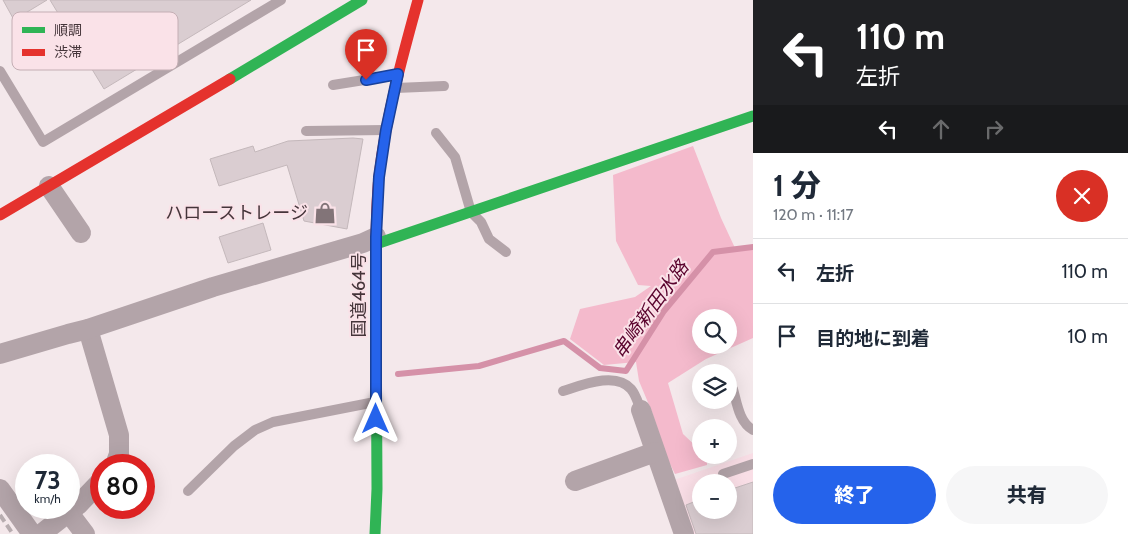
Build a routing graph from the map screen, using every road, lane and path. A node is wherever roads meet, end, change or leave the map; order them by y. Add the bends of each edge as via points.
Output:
1 (281, 0) edge
2 (362, 0) edge
3 (418, 0) edge
4 (178, 61) edge
5 (164, 70) edge
6 (0, 71) edge
7 (398, 74) junction
8 (333, 85) dead end
9 (444, 86) dead end
10 (396, 88) junction
11 (753, 116) edge
12 (386, 130) junction
13 (306, 132) dead end
14 (436, 133) dead end
15 (50, 186) junction
16 (471, 212) junction
17 (0, 215) edge
18 (81, 233) dead end
19 (376, 240) junction
20 (506, 252) dead end
21 (88, 329) junction
22 (0, 354) edge
23 (563, 391) dead end
24 (376, 402) junction
25 (737, 402) edge
26 (641, 410) joint
27 (753, 430) edge
28 (655, 452) junction
29 (119, 454) edge
30 (753, 464) edge
31 (723, 474) dead end
32 (576, 481) dead end
33 (0, 489) edge
34 (188, 490) dead end
35 (90, 492) edge
36 (80, 503) edge
37 (61, 519) edge
38 (74, 519) edge
39 (32, 534) edge
40 (41, 534) edge
41 (85, 534) edge
42 (375, 534) edge
43 (684, 534) edge

1 - 4 lane
2 - 15 main road
3 - 7 main road, 国道464号
5 - 6 lane via 43,142
7 - 8 lane
7 - 10 main road, 国道464号
9 - 10 lane
10 - 12 main road, 国道464号
11 - 16 main road
12 - 13 lane
12 - 19 main road, 国道464号 via 379,177
14 - 16 lane via 455,157
15 - 17 main road
15 - 18 street
16 - 19 main road
16 - 20 lane via 481,222 489,239
19 - 21 street via 213,287
19 - 24 main road, 国道464号
21 - 22 street
21 - 29 street via 119,435
23 - 26 lane via 594,381 612,380 631,389
24 - 34 lane via 273,422 255,430
24 - 42 main road, 国道464号
25 - 27 lane via 742,419
26 - 28 street
28 - 32 street
28 - 43 street
30 - 31 lane
33 - 39 street
35 - 36 street
37 - 40 street
38 - 41 street

